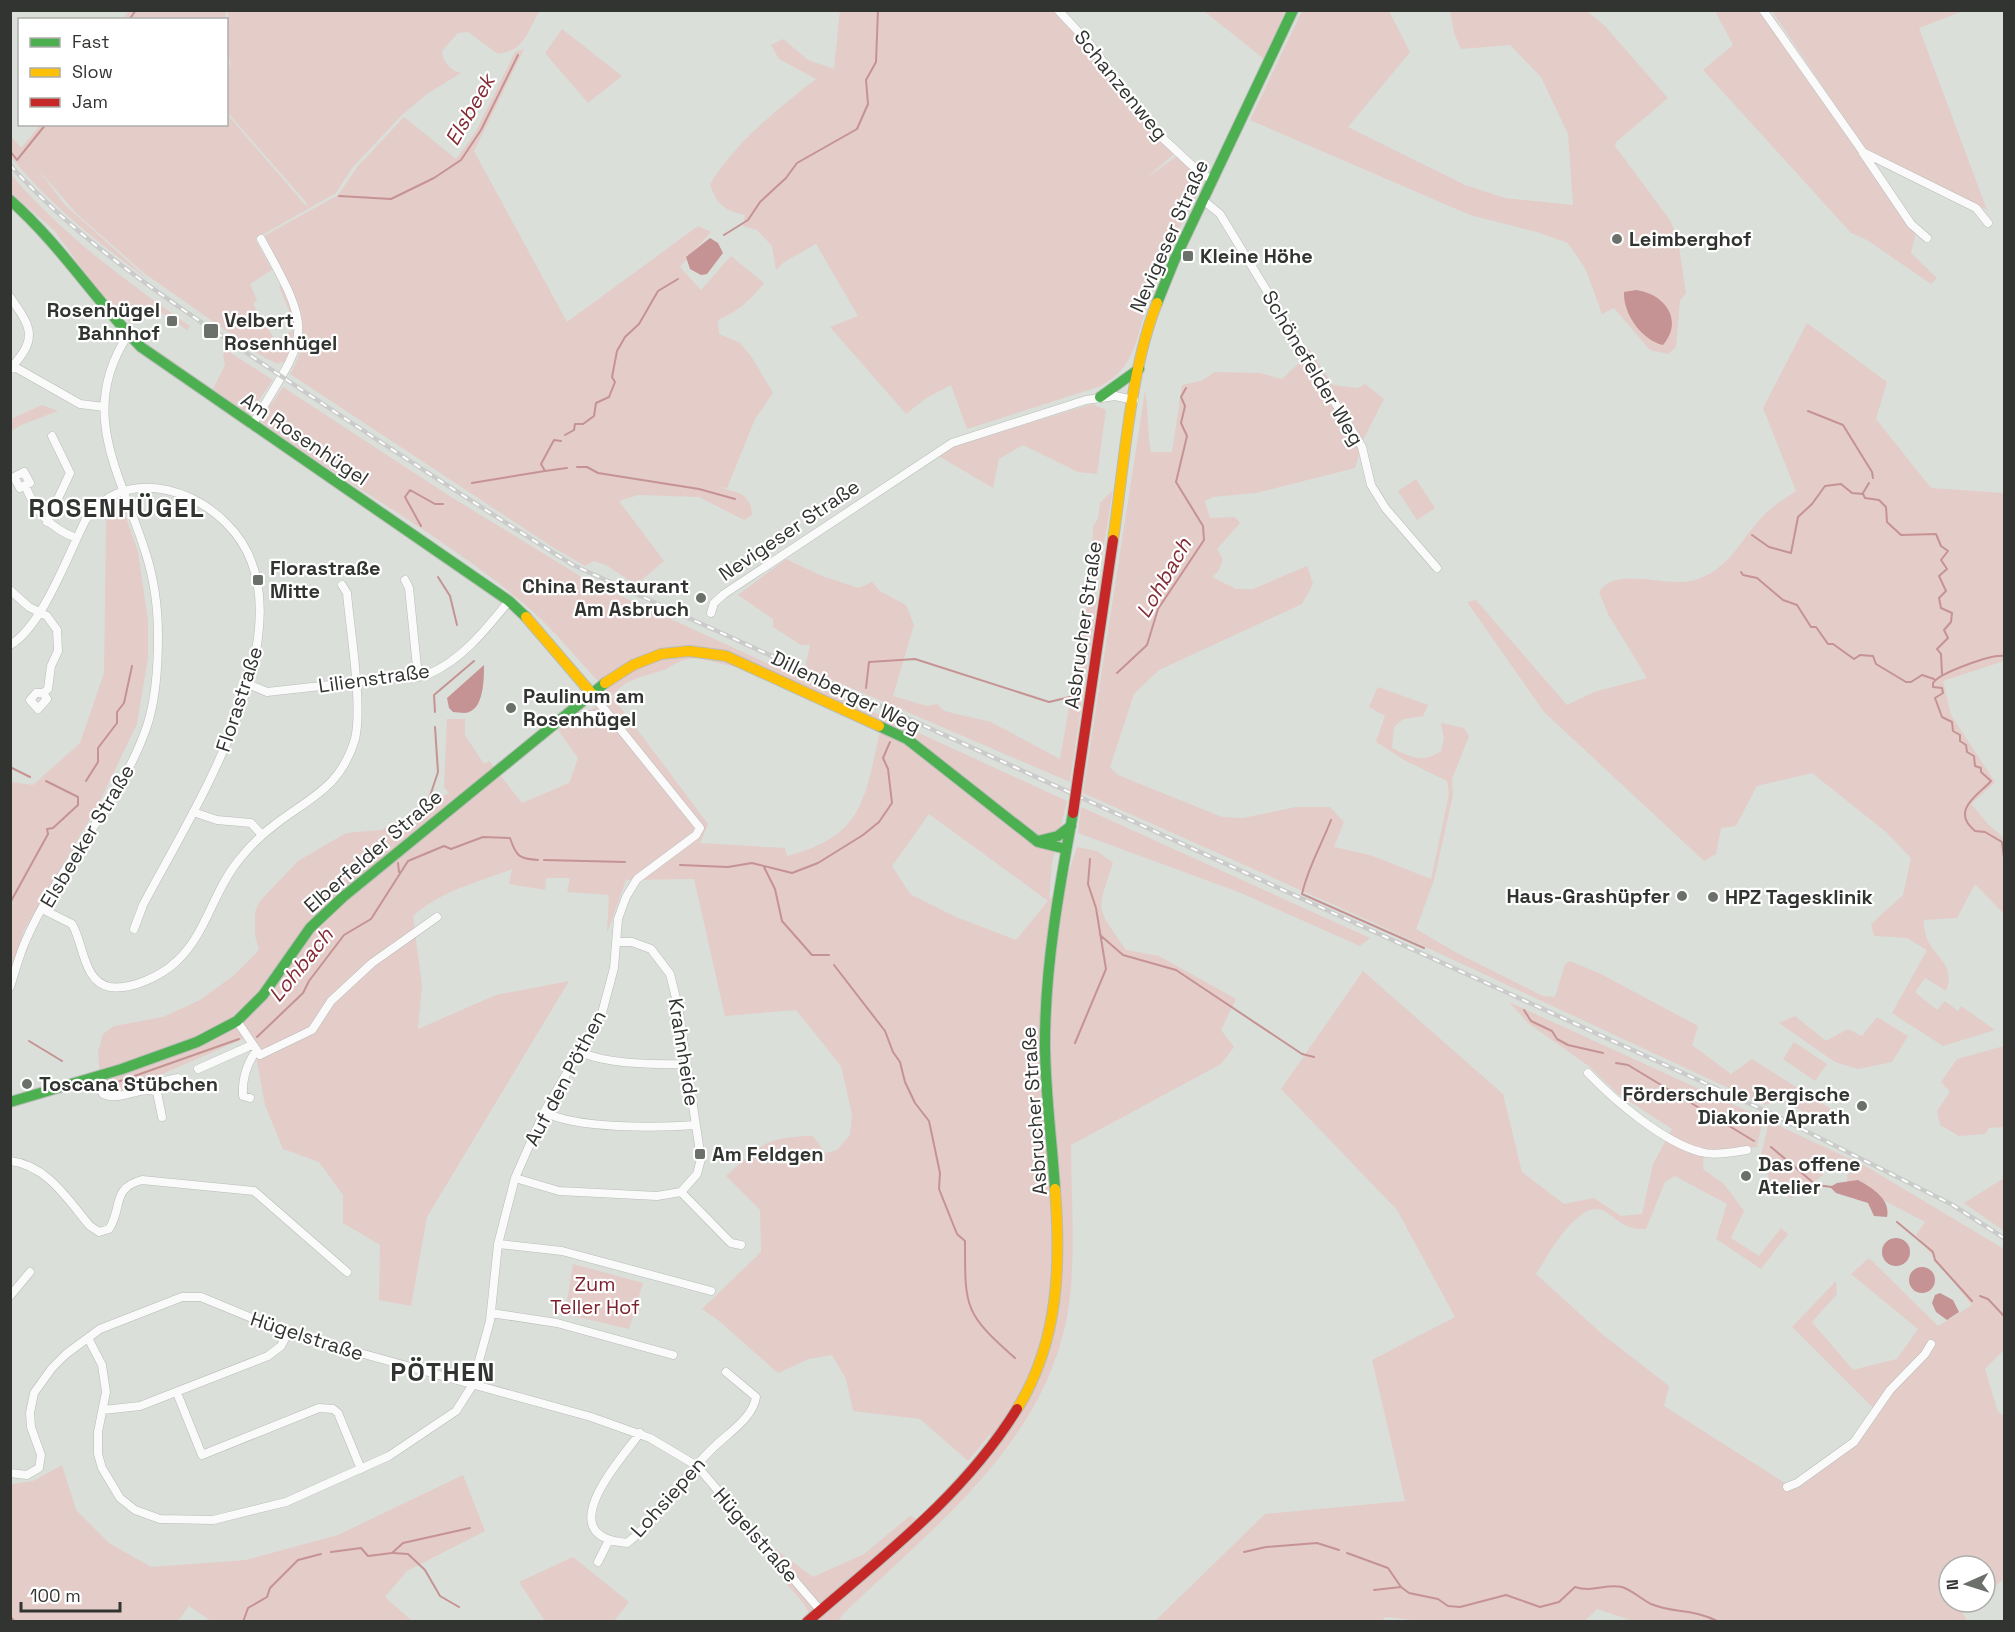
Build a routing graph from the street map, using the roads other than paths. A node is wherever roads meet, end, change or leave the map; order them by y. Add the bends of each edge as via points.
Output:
1 (1058, 10) edge
2 (1293, 10) edge
3 (1763, 10) edge
4 (1863, 152) junction
5 (1212, 180) junction
6 (10, 200) edge
7 (1203, 200) junction
8 (1988, 223) dead end
9 (1927, 238) dead end
10 (261, 239) dead end
11 (10, 297) edge
12 (128, 335) junction
13 (12, 367) edge
14 (1139, 369) junction
15 (1100, 397) junction
16 (1134, 400) junction
17 (104, 407) junction
18 (252, 425) junction
19 (52, 436) dead end
20 (25, 486) dead end
21 (123, 490) junction
22 (47, 522) junction
23 (76, 538) junction
24 (1437, 568) dead end
25 (405, 580) dead end
26 (342, 585) dead end
27 (10, 590) edge
28 (509, 601) junction
29 (41, 611) junction
30 (711, 612) dead end
31 (10, 645) edge
32 (418, 677) junction
33 (355, 683) junction
34 (248, 684) junction
35 (43, 693) dead end
36 (592, 694) junction
37 (613, 720) junction
38 (551, 727) junction
39 (193, 812) junction
40 (1071, 826) junction
41 (262, 835) junction
42 (1038, 842) junction
43 (1066, 849) junction
44 (42, 909) junction
45 (437, 917) dead end
46 (134, 929) dead end
47 (616, 942) junction
48 (10, 987) edge
49 (237, 1021) junction
50 (254, 1048) junction
51 (581, 1052) junction
52 (686, 1064) junction
53 (198, 1069) dead end
54 (1588, 1073) dead end
55 (178, 1077) dead end
56 (96, 1078) junction
57 (157, 1092) junction
58 (250, 1098) dead end
59 (10, 1102) edge
60 (544, 1112) junction
61 (162, 1117) dead end
62 (696, 1125) junction
63 (1747, 1150) dead end
64 (10, 1161) edge
65 (515, 1178) junction
66 (681, 1192) junction
67 (498, 1244) junction
68 (741, 1245) dead end
69 (30, 1272) dead end
70 (347, 1272) dead end
71 (711, 1291) dead end
72 (10, 1296) edge
73 (491, 1313) junction
74 (288, 1333) junction
75 (88, 1338) junction
76 (1931, 1344) dead end
77 (673, 1354) dead end
78 (726, 1372) dead end
79 (472, 1386) junction
80 (177, 1393) junction
81 (103, 1410) junction
82 (640, 1433) junction
83 (697, 1466) junction
84 (361, 1469) junction
85 (10, 1473) edge
86 (1786, 1487) dead end
87 (609, 1542) junction
88 (598, 1562) dead end
89 (820, 1610) junction
90 (807, 1622) edge

1 - 5 street, Schanzenweg via 1089,42 1154,130
2 - 5 main road, Nevigeser Straße
3 - 4 street
4 - 8 street via 1976,208
4 - 9 street via 1911,224
5 - 7 main road, Nevigeser Straße
6 - 12 main road, Am Rosenhügel via 46,232
7 - 14 main road, Nevigeser Straße via 1154,306
7 - 24 street, Schönefelder Weg via 1220,214 1362,447 1371,485 1386,509
10 - 18 street via 291,293 300,322 290,366
11 - 13 street via 30,332 27,348
12 - 17 street, Elsbeeker Straße via 110,365
12 - 18 main road, Am Rosenhügel
13 - 17 street via 80,404
14 - 15 main road
14 - 16 main road, Nevigeser Straße
15 - 16 street, Nevigeser Straße
15 - 30 street, Nevigeser Straße via 940,449 724,594
16 - 40 main road, Asbrucher Straße, bridge
17 - 21 street, Elsbeeker Straße
18 - 28 main road, Am Rosenhügel
19 - 22 street via 70,473
20 - 22 street
21 - 23 street via 93,510
21 - 34 street, Florastraße via 156,488 192,499 221,518 250,553 258,580 260,623
21 - 44 street, Elsbeeker Straße via 148,558 156,604 158,653 149,718 121,784
22 - 23 street via 58,532
23 - 29 street
25 - 32 street via 410,588
26 - 33 street via 347,593
27 - 29 street via 29,607
28 - 32 street, Lilienstraße via 461,655 444,668
28 - 36 main road, Am Rosenhügel via 537,627
29 - 31 street via 31,627
29 - 35 street via 53,623 58,637 57,656 51,666 48,689
32 - 33 street, Lilienstraße
33 - 34 street, Lilienstraße via 267,692
33 - 41 street via 355,737 341,770 317,797
34 - 39 street, Florastraße via 221,756
36 - 37 street, Auf den Pöthen
36 - 38 main road, Elberfelder Straße
36 - 42 main road, Dillenberger Weg via 649,658 677,651 706,652 741,662 908,739
37 - 38 street, Elberfelder Straße via 585,714
37 - 47 street, Auf den Pöthen via 700,828 637,879 618,919
38 - 49 main road, Elberfelder Straße via 343,897 310,928 263,995
39 - 41 street via 217,820 251,823
39 - 46 street, Florastraße
40 - 42 main road via 1058,836
40 - 43 main road, Asbrucher Straße
41 - 44 street via 230,872 184,954 167,969 143,981 119,987 100,984 89,971 72,924
42 - 43 main road, Dillenberger Weg
43 - 89 main road, Asbrucher Straße via 1048,981 1045,1046 1059,1216 1059,1284 1042,1359 1025,1398 977,1465 929,1514
44 - 48 street, Elsbeeker Straße via 25,940
45 - 50 street via 372,963 331,1001 312,1030 260,1056
47 - 51 street, Auf den Pöthen via 608,995
47 - 52 street, Krahnheide via 651,949 665,964 678,1006
49 - 50 street
49 - 56 main road, Elberfelder Straße via 197,1042
50 - 53 street
50 - 58 street via 242,1085 243,1096
51 - 52 street via 599,1059
51 - 60 street, Auf den Pöthen
52 - 62 street, Krahnheide
54 - 63 street via 1615,1100 1689,1148 1713,1154
55 - 57 street via 164,1081
56 - 57 street via 103,1094 112,1098 149,1089
56 - 59 main road, Elberfelder Straße
57 - 61 street
60 - 62 street via 578,1124
60 - 65 street, Auf den Pöthen
62 - 66 street, Krahnheide via 701,1159 697,1174
64 - 70 street via 24,1162 40,1171 99,1232 112,1224 124,1188 142,1180 254,1191
65 - 66 street via 544,1188 575,1192 657,1196
65 - 67 street, Auf den Pöthen
66 - 68 street via 731,1243
67 - 71 street via 562,1251
67 - 73 street, Auf den Pöthen
69 - 72 street
73 - 77 street via 557,1323
73 - 79 street, Auf den Pöthen
74 - 75 street, Hügelstraße via 244,1317 211,1299 192,1296 151,1308
74 - 79 street, Hügelstraße
74 - 80 street via 281,1346 268,1356
75 - 81 street, Auf den Pöthen via 102,1365 106,1392
75 - 85 street, Hügelstraße via 59,1361 34,1393 30,1413 41,1455 39,1468 27,1475
76 - 86 street via 1890,1390 1854,1442
78 - 83 street, Lohsiepen via 756,1397 755,1409
79 - 82 street, Hügelstraße
79 - 84 street, Auf den Pöthen via 456,1411 389,1456
80 - 81 street via 140,1406
80 - 84 street via 202,1455 302,1413 329,1408 338,1413
81 - 84 street, Auf den Pöthen via 98,1454 108,1482 135,1510 160,1520 188,1522 240,1514 286,1502
82 - 83 street, Hügelstraße
82 - 87 street, Lohsiepen via 610,1472 591,1514 598,1536
83 - 87 street, Lohsiepen via 642,1532 627,1543
83 - 89 street, Hügelstraße
87 - 88 street
89 - 90 main road, Asbrucher Straße

